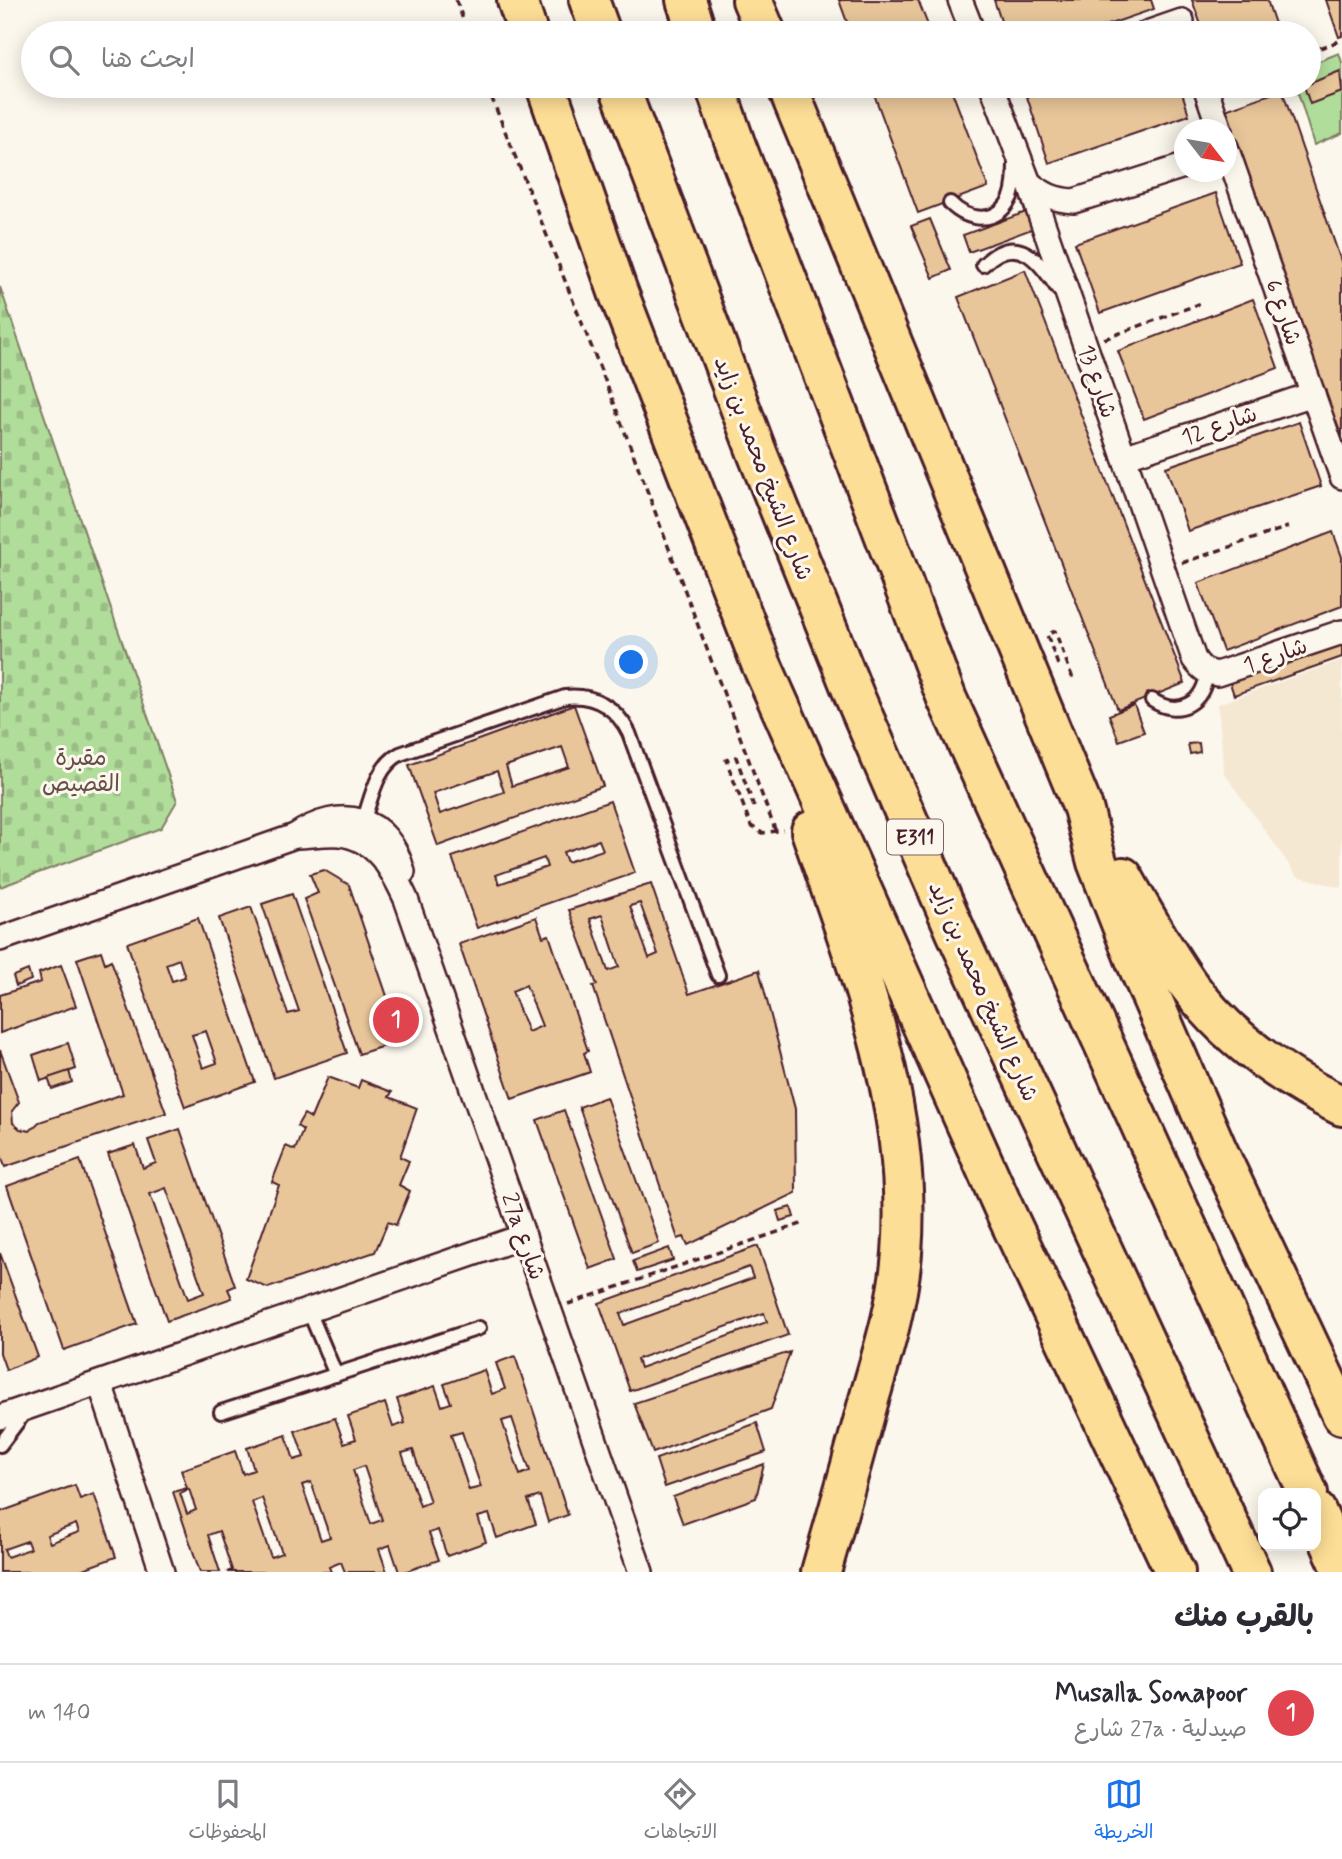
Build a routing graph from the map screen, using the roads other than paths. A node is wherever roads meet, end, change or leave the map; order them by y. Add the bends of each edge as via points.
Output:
1 (517, 0) edge
2 (589, 0) edge
3 (686, 0) edge
4 (752, 0) edge
5 (960, 0) edge
6 (524, 21) edge
7 (597, 21) edge
8 (693, 21) edge
9 (761, 21) edge
10 (968, 21) edge
11 (550, 98) edge
12 (624, 98) edge
13 (719, 98) edge
14 (793, 98) edge
15 (998, 98) edge
16 (1209, 98) edge
17 (1216, 119) edge
18 (1016, 149) junction
19 (1174, 170) edge
20 (1237, 178) edge
21 (1029, 183) junction
22 (1091, 198) junction
23 (950, 203) dead end
24 (1051, 244) junction
25 (983, 265) dead end
26 (1076, 319) junction
27 (1313, 394) junction
28 (1124, 457) junction
29 (1342, 477) edge
30 (1342, 632) edge
31 (760, 661) junction
32 (1207, 673) junction
33 (1152, 700) dead end
34 (1083, 808) junction
35 (363, 822) junction
36 (295, 836) junction
37 (406, 900) junction
38 (0, 939) edge
39 (718, 975) dead end
40 (1342, 1106) edge
41 (524, 1236) junction
42 (309, 1311) junction
43 (479, 1328) dead end
44 (336, 1375) junction
45 (100, 1383) junction
46 (29, 1407) junction
47 (221, 1412) dead end
48 (1342, 1415) edge
49 (0, 1417) edge
50 (0, 1446) edge
51 (1305, 1488) edge
52 (1321, 1522) edge
53 (1342, 1569) edge
54 (162, 1572) edge
55 (641, 1572) edge
56 (821, 1572) edge
57 (1175, 1572) edge
58 (1251, 1572) edge

1 - 6 highway
2 - 7 highway
3 - 8 highway
4 - 9 highway
5 - 10 street
11 - 31 highway via 614,280
12 - 58 highway, شارع الشيخ محمد بن زايد / E311 via 859,707 956,932
13 - 51 highway via 947,699
14 - 34 highway
15 - 18 street, شارع 13
16 - 17 street
18 - 21 street, شارع 13
18 - 23 lane via 1012,195 1005,206 983,218 970,217
19 - 22 street
20 - 27 street, شارع 6
21 - 22 street via 1057,200
21 - 24 street, شارع 13
22 - 24 street via 1065,216
24 - 26 street, شارع 13
25 - 26 lane via 1004,250 1029,253
26 - 28 street, شارع 13
27 - 28 street, شارع 12
27 - 29 street, شارع 6
28 - 32 street, شارع 13 via 1194,659
30 - 32 street, شارع 1 via 1227,672
31 - 56 highway via 792,828 885,1057 903,1187 902,1253 892,1319
31 - 57 highway via 1004,1209
32 - 33 lane via 1201,695 1192,703 1170,708
34 - 40 highway via 1147,919 1210,1010 1267,1061
34 - 48 highway via 1097,862 1135,958 1216,1147
35 - 36 street, 27a شارع via 330,820
35 - 37 street, 27a شارع via 381,831 394,848
35 - 39 lane via 380,774 400,754 565,697 597,701 616,713 629,733
36 - 37 street, 27a شارع via 340,834 361,840 382,856
36 - 38 street, 27a شارع
37 - 41 street, 27a شارع
41 - 42 street
41 - 55 street, 27a شارع
42 - 44 lane
42 - 45 street
43 - 44 lane
44 - 47 lane
45 - 46 street
45 - 54 street
46 - 49 street
46 - 50 lane
52 - 53 highway

